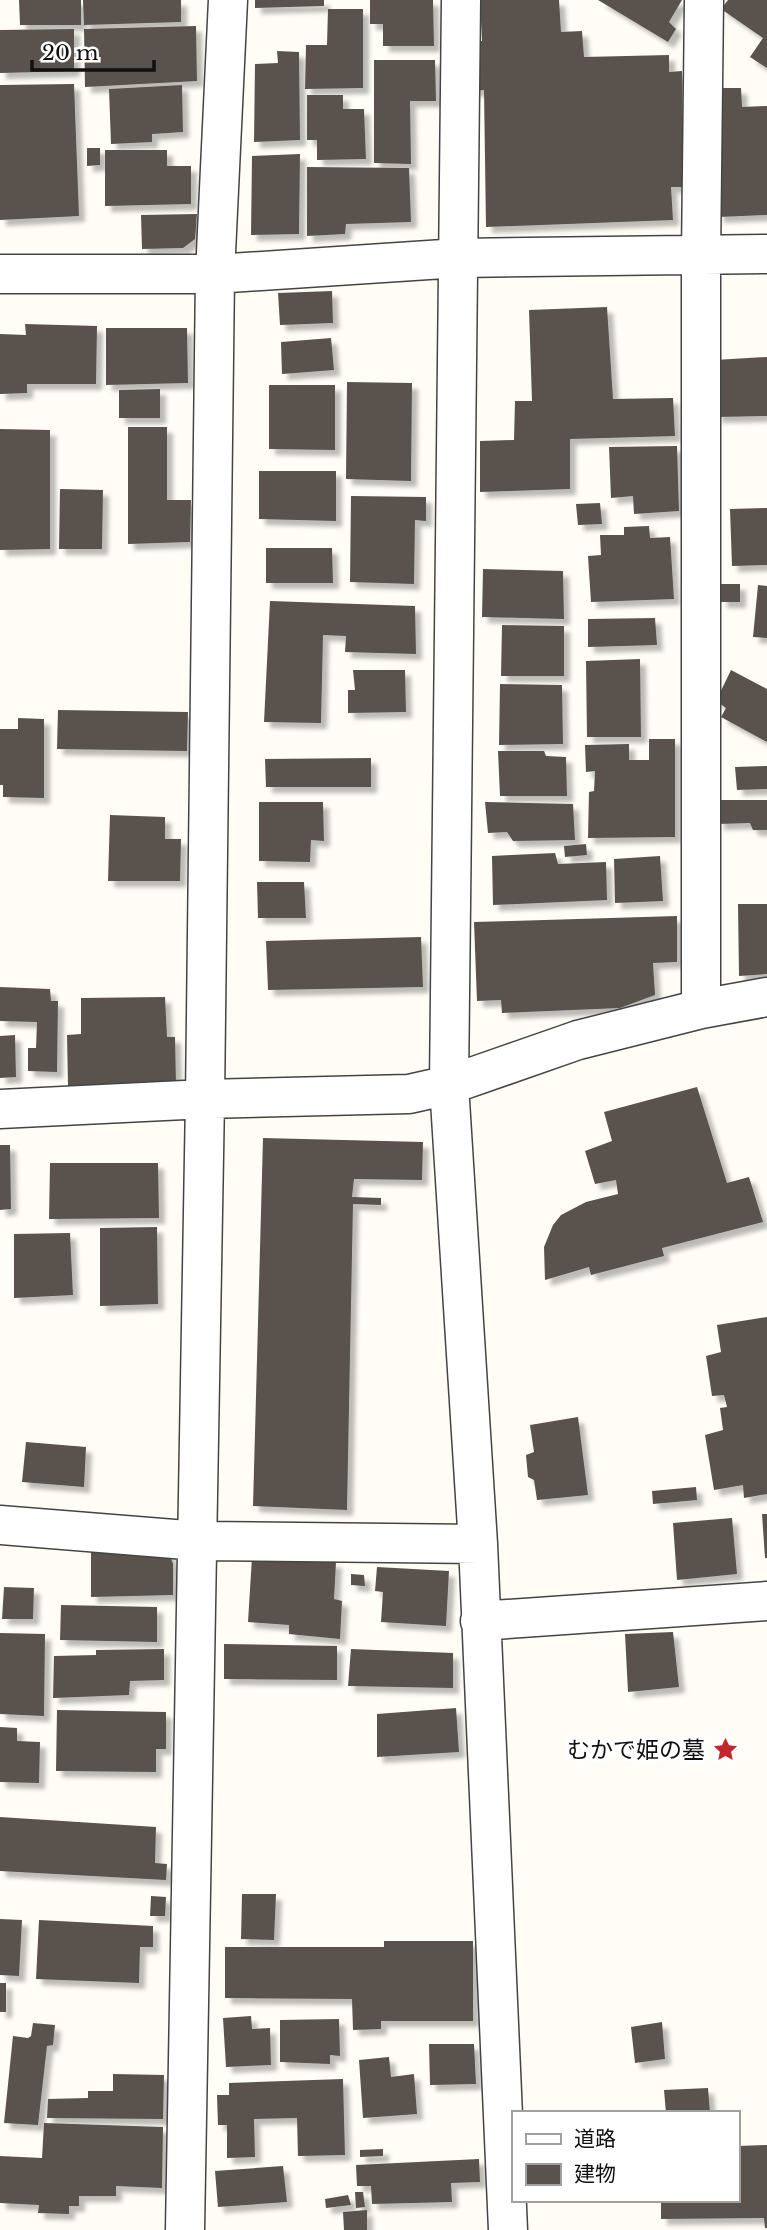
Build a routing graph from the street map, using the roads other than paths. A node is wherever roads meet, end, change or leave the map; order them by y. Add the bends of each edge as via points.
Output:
1 (228, 0) edge
2 (461, 0) edge
3 (704, 0) edge
4 (767, 254) edge
5 (701, 256) junction
6 (460, 258) junction
7 (215, 274) junction
8 (0, 275) edge
9 (767, 997) edge
10 (701, 1009) junction
11 (449, 1085) junction
12 (205, 1099) junction
13 (0, 1110) edge
14 (0, 1525) edge
15 (198, 1541) junction
16 (478, 1544) junction
17 (767, 1601) edge
18 (480, 1621) junction
19 (185, 2230) edge
20 (508, 2230) edge

1 - 7 street
2 - 6 street
3 - 5 street
4 - 5 street
5 - 6 street
5 - 10 street
6 - 7 street
6 - 11 street
7 - 8 street
7 - 12 street
9 - 10 street
10 - 11 street via 578,1040
11 - 12 street via 409,1094
11 - 16 street
12 - 13 street
12 - 15 street
14 - 15 street
15 - 16 street
15 - 19 street
16 - 18 street
17 - 18 street
18 - 20 street

